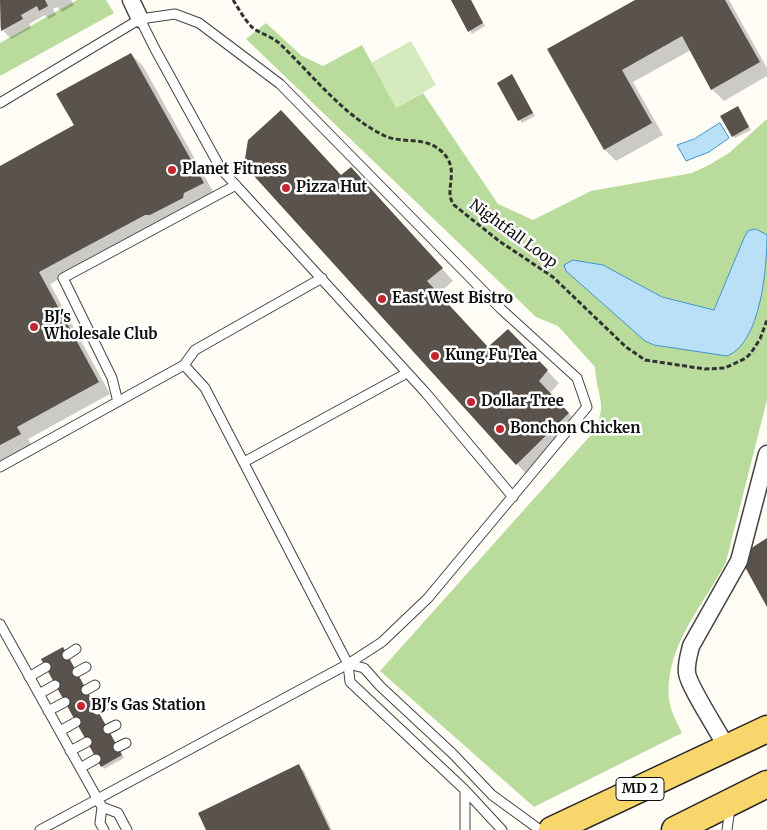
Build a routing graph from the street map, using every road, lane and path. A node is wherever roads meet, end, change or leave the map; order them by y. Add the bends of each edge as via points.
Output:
1 (131, 0) edge
2 (233, 0) edge
3 (140, 19) junction
4 (0, 103) edge
5 (236, 185) junction
6 (322, 278) junction
7 (767, 320) edge
8 (184, 365) junction
9 (407, 373) junction
10 (118, 402) junction
11 (767, 454) edge
12 (244, 462) junction
13 (0, 467) edge
14 (513, 496) junction
15 (0, 624) edge
16 (76, 649) dead end
17 (67, 655) dead end
18 (348, 664) junction
19 (46, 667) dead end
20 (86, 667) dead end
21 (77, 672) dead end
22 (29, 677) junction
23 (55, 685) dead end
24 (95, 685) dead end
25 (86, 690) dead end
26 (39, 694) junction
27 (65, 702) dead end
28 (106, 705) dead end
29 (97, 710) dead end
30 (48, 711) junction
31 (76, 722) dead end
32 (767, 729) edge
33 (60, 731) junction
34 (87, 742) dead end
35 (727, 748) junction
36 (70, 751) junction
37 (96, 759) dead end
38 (80, 768) junction
39 (767, 784) edge
40 (465, 790) junction
41 (97, 798) junction
42 (731, 802) junction
43 (102, 807) junction
44 (40, 830) edge
45 (104, 830) edge
46 (127, 830) edge
47 (465, 830) edge
48 (502, 830) edge
49 (540, 830) edge
50 (552, 830) edge
51 (678, 830) edge
52 (727, 830) edge

1 - 3 street
2 - 7 path, Nightfall Loop via 250,25 277,42 346,109 372,129 386,136 423,142 441,150 452,169 450,197 454,205 499,242 553,276 638,357 705,369 725,368 751,353
3 - 4 lane
3 - 5 lane via 222,169
3 - 14 lane via 175,14 199,23 280,84 502,309 577,378 587,407
5 - 6 lane
5 - 10 lane via 63,278 112,378
6 - 8 lane via 196,350
6 - 9 lane
8 - 10 lane
8 - 12 lane via 205,388
9 - 12 lane
9 - 14 lane
10 - 13 lane
11 - 35 street via 739,561 691,646 687,659 691,685
12 - 18 lane
14 - 18 lane via 428,598 382,642
15 - 22 lane
16 - 17 lane
18 - 40 lane via 350,682
18 - 41 lane
18 - 49 lane via 364,668 492,795
19 - 22 lane
20 - 21 lane
22 - 26 lane
23 - 26 lane
24 - 25 lane
26 - 30 lane
27 - 30 lane
28 - 29 lane
30 - 33 lane
31 - 33 lane
32 - 35 main road, MD 2
33 - 36 lane
34 - 36 lane
35 - 50 main road, MD 2
36 - 38 lane
37 - 38 lane
38 - 41 lane
39 - 42 main road
40 - 47 lane
40 - 48 lane
41 - 43 lane
41 - 44 lane
42 - 51 main road
42 - 52 lane
43 - 45 lane via 100,823
43 - 46 lane via 118,813

